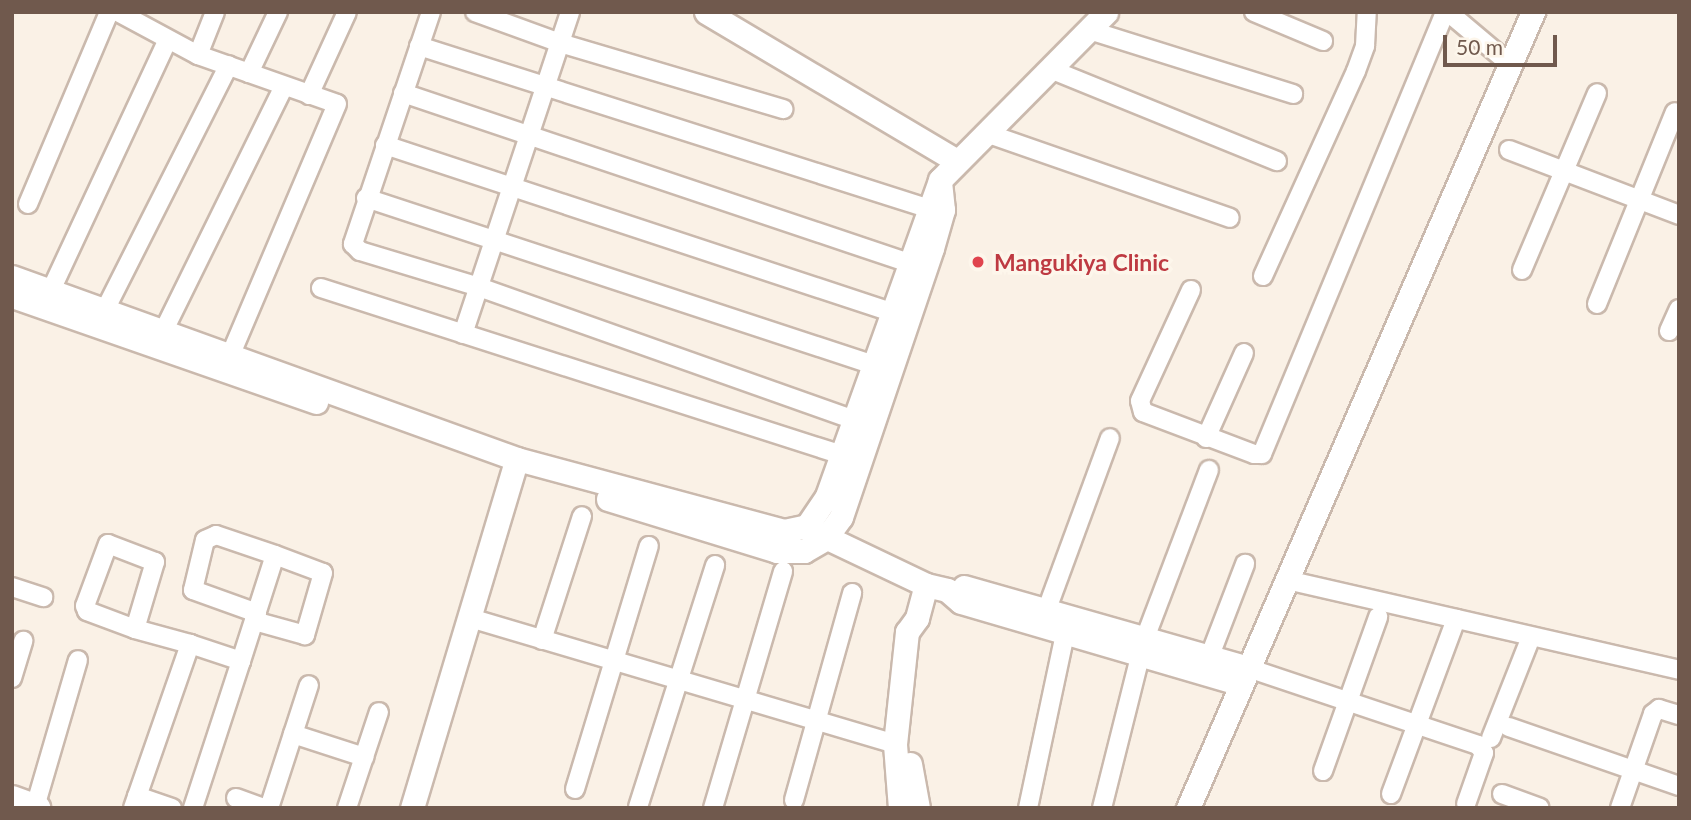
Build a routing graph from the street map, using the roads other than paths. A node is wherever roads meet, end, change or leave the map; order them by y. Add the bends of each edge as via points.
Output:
1 (109, 12) edge
2 (215, 12) edge
3 (278, 12) edge
4 (347, 12) edge
5 (430, 12) edge
6 (475, 12) edge
7 (570, 12) edge
8 (706, 12) edge
9 (1107, 12) edge
10 (1254, 12) edge
11 (1367, 12) edge
12 (1446, 12) edge
13 (1533, 12) edge
14 (125, 14) edge
15 (1089, 30) junction
16 (167, 41) junction
17 (1323, 41) dead end
18 (560, 43) junction
19 (419, 46) junction
20 (198, 55) junction
21 (1510, 64) junction
22 (229, 65) junction
23 (1050, 69) junction
24 (250, 74) junction
25 (545, 87) junction
26 (283, 88) junction
27 (403, 93) junction
28 (1597, 93) dead end
29 (1293, 94) dead end
30 (309, 95) junction
31 (783, 108) dead end
32 (1675, 112) dead end
33 (986, 132) junction
34 (529, 136) junction
35 (385, 145) junction
36 (1509, 150) dead end
37 (957, 161) junction
38 (1277, 161) dead end
39 (1564, 171) junction
40 (940, 180) junction
41 (513, 185) junction
42 (366, 198) junction
43 (1639, 200) junction
44 (28, 204) dead end
45 (927, 208) junction
46 (1679, 215) edge
47 (1230, 218) dead end
48 (495, 239) junction
49 (909, 263) junction
50 (1522, 270) dead end
51 (1263, 276) dead end
52 (12, 277) edge
53 (479, 287) junction
54 (52, 288) junction
55 (321, 288) dead end
56 (1191, 290) dead end
57 (12, 296) edge
58 (1597, 304) dead end
59 (106, 308) junction
60 (1679, 309) edge
61 (891, 312) junction
62 (164, 330) junction
63 (1669, 331) dead end
64 (463, 334) junction
65 (1244, 353) dead end
66 (231, 354) junction
67 (874, 365) junction
68 (855, 419) junction
69 (1110, 438) dead end
70 (1206, 438) junction
71 (842, 455) junction
72 (515, 465) junction
73 (1209, 471) dead end
74 (582, 516) dead end
75 (816, 533) junction
76 (649, 546) dead end
77 (275, 555) junction
78 (1245, 564) dead end
79 (715, 565) dead end
80 (783, 571) dead end
81 (1287, 580) junction
82 (12, 587) edge
83 (937, 588) junction
84 (852, 593) dead end
85 (43, 597) dead end
86 (1047, 609) junction
87 (255, 617) junction
88 (1378, 617) dead end
89 (470, 618) junction
90 (917, 618) junction
91 (1456, 619) junction
92 (135, 629) junction
93 (1065, 634) junction
94 (1531, 637) junction
95 (542, 640) junction
96 (23, 641) dead end
97 (190, 644) junction
98 (1142, 648) junction
99 (1209, 657) junction
100 (78, 660) dead end
101 (241, 661) junction
102 (614, 661) junction
103 (1679, 670) edge
104 (1245, 676) junction
105 (12, 678) edge
106 (678, 680) junction
107 (309, 685) dead end
108 (745, 699) junction
109 (1348, 701) junction
110 (379, 712) dead end
111 (1679, 715) edge
112 (817, 720) junction
113 (1417, 724) junction
114 (1509, 727) dead end
115 (293, 734) junction
116 (1491, 738) dead end
117 (895, 744) junction
118 (364, 757) junction
119 (1322, 771) dead end
120 (1633, 772) junction
121 (1679, 786) edge
122 (575, 789) dead end
123 (1391, 794) dead end
124 (1502, 794) dead end
125 (12, 799) edge
126 (236, 799) dead end
127 (794, 800) dead end
128 (135, 802) edge
129 (1466, 804) dead end
130 (36, 807) edge
131 (638, 807) edge
132 (173, 808) edge
133 (192, 808) edge
134 (267, 808) edge
135 (347, 808) edge
136 (412, 808) edge
137 (713, 808) edge
138 (900, 808) edge
139 (918, 808) edge
140 (1028, 808) edge
141 (1102, 808) edge
142 (1188, 808) edge
143 (1540, 808) edge
144 (1620, 808) edge

1 - 44 street
2 - 20 street
3 - 24 street
4 - 30 street
5 - 19 street
6 - 18 street
7 - 18 street
8 - 37 street
9 - 15 street
10 - 17 street
11 - 51 street via 1365,46 1356,71
12 - 21 street
12 - 70 street via 1269,446 1254,454
13 - 21 street
14 - 16 street
15 - 23 street
15 - 29 street
16 - 20 street
16 - 54 street
18 - 25 street
18 - 31 street
19 - 25 street
19 - 27 street
20 - 22 street
21 - 81 street
22 - 24 street
22 - 59 street
23 - 33 street
23 - 38 street
24 - 26 street
25 - 34 street
25 - 45 street
26 - 30 street
26 - 62 street
27 - 34 street
27 - 35 street
28 - 39 street
30 - 66 street via 337,104
32 - 43 street
33 - 37 street
33 - 47 street
34 - 41 street
34 - 49 street
35 - 41 street
35 - 42 street
36 - 39 street
37 - 40 street
39 - 43 street
39 - 50 street
40 - 45 street
40 - 75 street via 943,209 932,248 841,517
41 - 48 street
41 - 61 street
42 - 48 street
42 - 53 street via 352,238 360,251
43 - 46 street
43 - 58 street
45 - 49 street
48 - 53 street
48 - 67 street
49 - 61 street
52 - 54 street
53 - 64 street
53 - 68 street
54 - 59 street
55 - 64 street
56 - 70 street via 1140,401 1149,418
57 - 72 street
59 - 62 street
60 - 63 street
61 - 67 street
62 - 66 street
64 - 71 street
65 - 70 street
66 - 72 street
67 - 68 street
68 - 71 street
69 - 86 street
71 - 75 street
72 - 75 street via 785,531
72 - 89 street
73 - 98 street
74 - 95 street
75 - 83 street
76 - 102 street
77 - 87 street
77 - 87 street via 316,568 325,580 305,635
77 - 87 street via 216,536 205,540 193,590
78 - 99 street
79 - 106 street
80 - 108 street
81 - 91 street
81 - 104 street
82 - 85 street
83 - 86 street via 965,587
83 - 90 street
83 - 93 street via 961,602
84 - 112 street
86 - 98 street
87 - 101 street
88 - 109 street
89 - 95 street
89 - 136 street
90 - 117 street via 907,632
90 - 139 street via 920,636 908,746
91 - 94 street
91 - 113 street
92 - 92 street via 155,562 108,544 85,606 94,616
92 - 97 street
93 - 98 street
93 - 140 street
94 - 103 street
94 - 116 street
95 - 102 street
96 - 105 street
97 - 101 street
97 - 128 street
98 - 99 street
98 - 104 street
98 - 141 street
99 - 104 street
100 - 130 street
101 - 133 street
102 - 106 street
102 - 122 street
104 - 109 street
104 - 142 street
106 - 108 street
106 - 131 street
107 - 115 street
108 - 112 street
108 - 137 street
109 - 113 street
109 - 119 street
110 - 118 street
111 - 120 street via 1659,709 1653,715
112 - 117 street
112 - 127 street
113 - 123 street
113 - 129 street via 1483,748
114 - 120 street
115 - 118 street
115 - 134 street
117 - 138 street
118 - 135 street
120 - 121 street
120 - 144 street
124 - 143 street
125 - 130 main road
126 - 134 street
128 - 132 street

